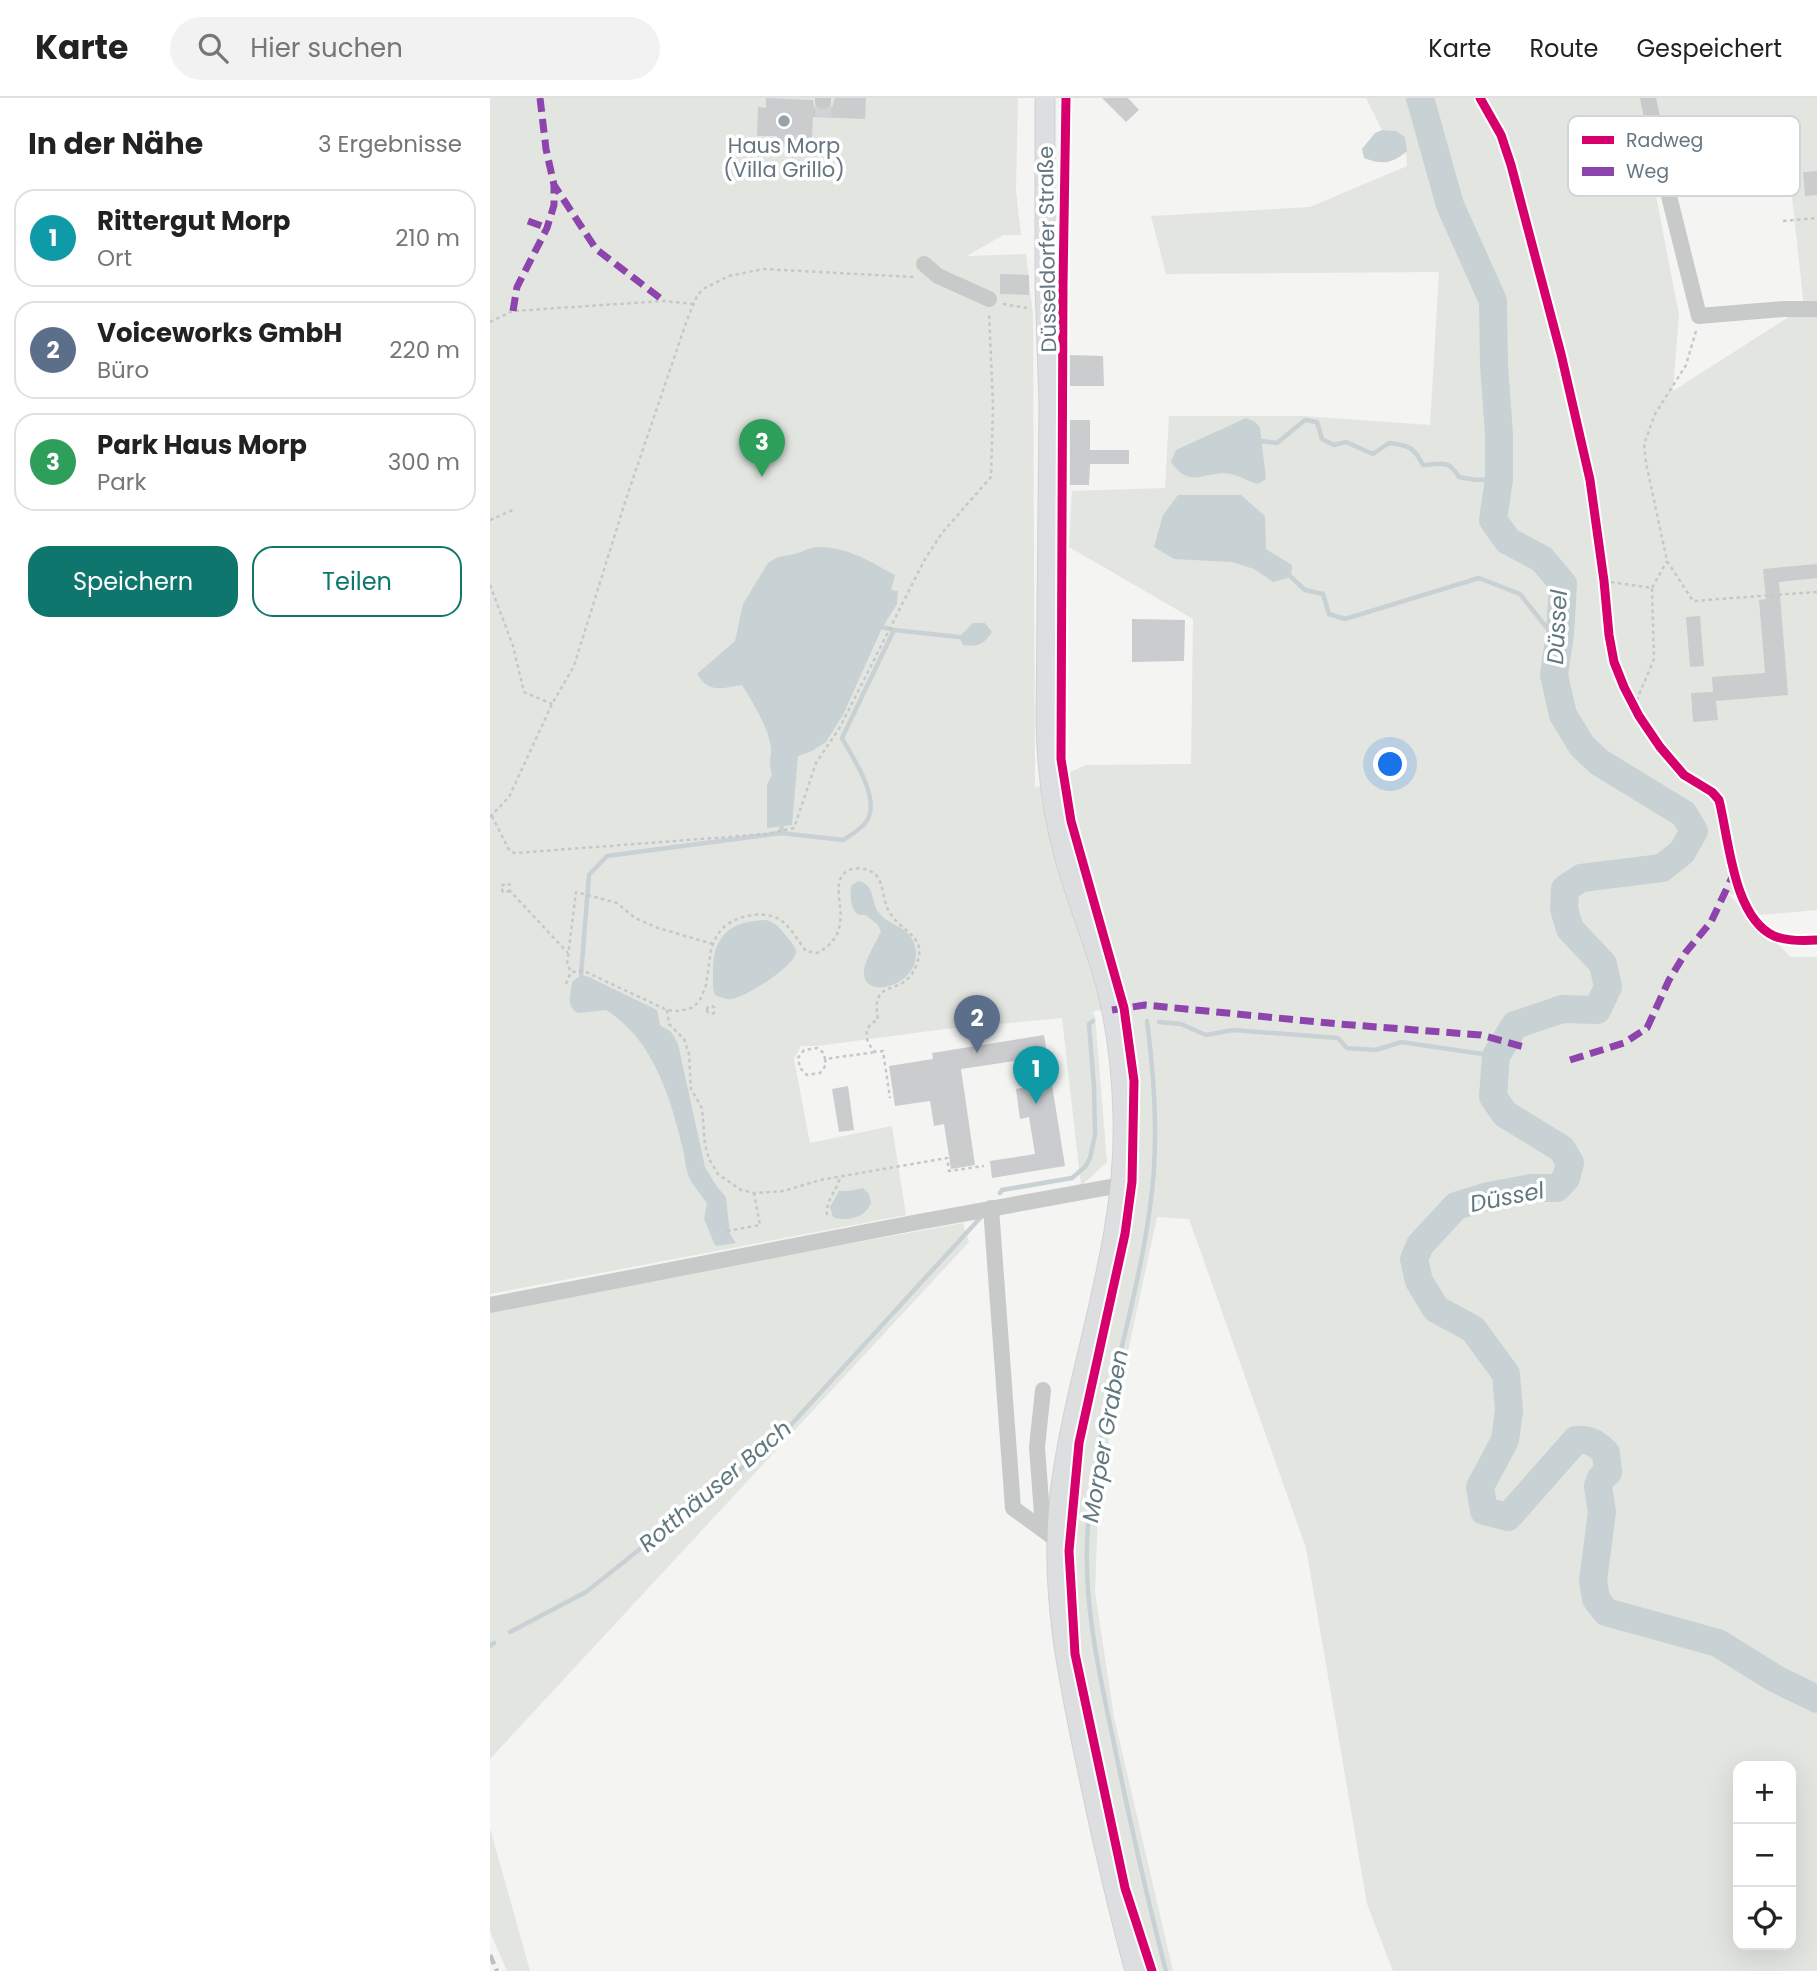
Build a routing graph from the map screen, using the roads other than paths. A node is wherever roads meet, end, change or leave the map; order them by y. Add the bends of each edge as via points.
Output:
1 (1045, 98) edge
2 (1648, 98) edge
3 (1652, 116) edge
4 (1669, 196) edge
5 (924, 264) dead end
6 (997, 302) road end
7 (1817, 309) edge
8 (1121, 1185) junction
9 (991, 1208) junction
10 (490, 1305) edge
11 (1043, 1390) dead end
12 (1050, 1534) junction
13 (1135, 1971) edge

1 - 8 main road, Düsseldorfer Straße via 1048,773 1064,857 1115,1026 1123,1111
2 - 3 street
4 - 7 street via 1699,316
5 - 6 street via 938,276
8 - 9 street
8 - 12 main road, Düsseldorfer Straße via 1109,1268
9 - 10 street
9 - 12 street via 1013,1508
11 - 12 street via 1037,1447
12 - 13 main road, Düsseldorfer Straße via 1064,1661

